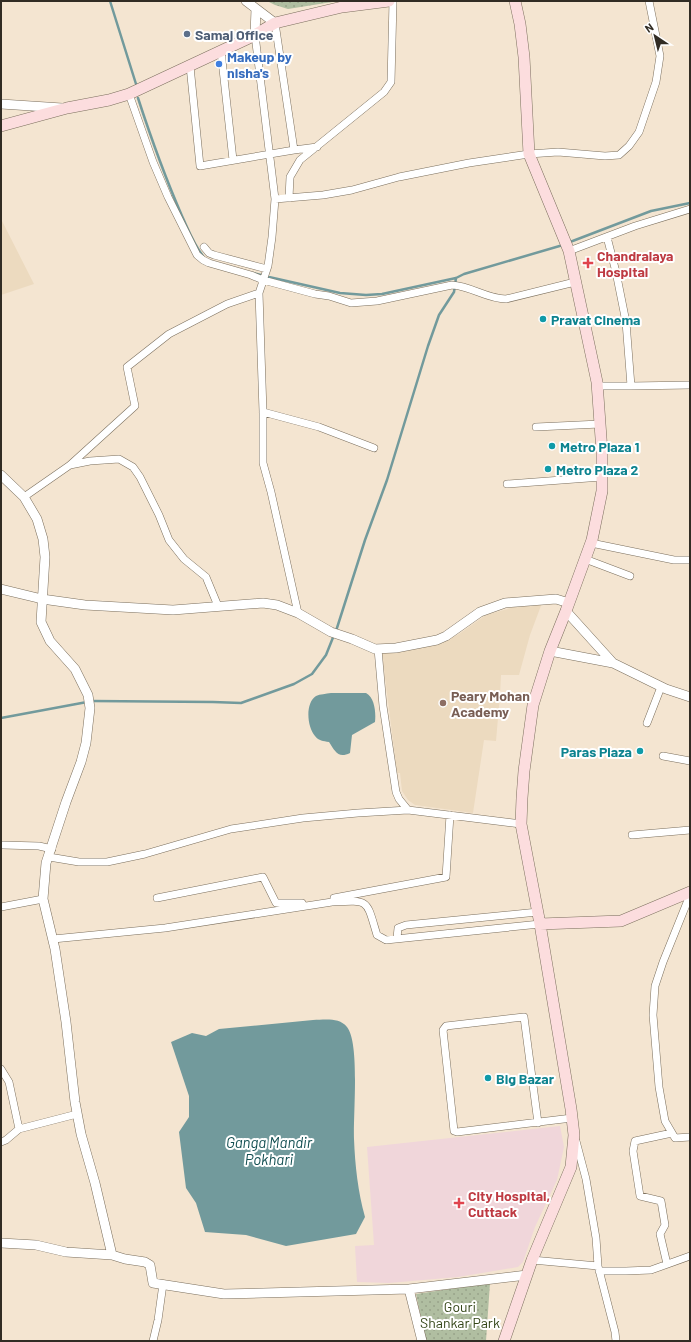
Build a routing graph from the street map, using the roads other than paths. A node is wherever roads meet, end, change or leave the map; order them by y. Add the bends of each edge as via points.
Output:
1 (246, 1) edge
2 (389, 1) edge
3 (393, 1) edge
4 (514, 1) edge
5 (649, 1) edge
6 (256, 9) junction
7 (275, 23) junction
8 (255, 35) junction
9 (221, 51) junction
10 (190, 66) junction
11 (128, 94) junction
12 (1, 104) edge
13 (67, 108) junction
14 (1, 126) edge
15 (317, 146) junction
16 (294, 150) junction
17 (269, 154) junction
18 (529, 154) junction
19 (234, 160) junction
20 (290, 198) junction
21 (275, 199) junction
22 (690, 209) edge
23 (606, 237) junction
24 (204, 247) dead end
25 (568, 248) junction
26 (267, 269) junction
27 (263, 280) junction
28 (575, 282) junction
29 (259, 293) junction
30 (690, 385) edge
31 (597, 386) junction
32 (631, 386) junction
33 (263, 412) junction
34 (600, 424) junction
35 (536, 427) dead end
36 (374, 448) dead end
37 (70, 465) junction
38 (1, 475) edge
39 (602, 477) junction
40 (507, 484) dead end
41 (24, 498) junction
42 (591, 544) junction
43 (585, 559) junction
44 (690, 560) edge
45 (630, 576) dead end
46 (1, 589) edge
47 (42, 599) junction
48 (218, 606) junction
49 (568, 607) junction
50 (298, 613) junction
51 (378, 648) junction
52 (550, 651) junction
53 (613, 663) junction
54 (661, 687) junction
55 (690, 697) edge
56 (647, 723) dead end
57 (663, 756) dead end
58 (690, 761) edge
59 (408, 810) junction
60 (450, 815) junction
61 (521, 824) junction
62 (690, 830) edge
63 (632, 835) dead end
64 (3, 845) dead end
65 (50, 853) junction
66 (690, 892) edge
67 (690, 895) edge
68 (157, 898) dead end
69 (44, 899) junction
70 (1, 907) edge
71 (538, 912) junction
72 (540, 924) junction
73 (397, 938) junction
74 (53, 939) junction
75 (1, 1069) edge
76 (77, 1114) junction
77 (572, 1118) junction
78 (538, 1122) junction
79 (19, 1129) junction
80 (672, 1133) junction
81 (574, 1135) junction
82 (690, 1137) edge
83 (1, 1142) edge
84 (1, 1243) edge
85 (112, 1255) junction
86 (690, 1256) edge
87 (532, 1260) junction
88 (667, 1264) junction
89 (599, 1268) junction
90 (527, 1275) junction
91 (162, 1284) junction
92 (409, 1289) junction
93 (153, 1341) edge
94 (422, 1341) edge
95 (504, 1341) edge
96 (616, 1341) edge

1 - 6 street
2 - 7 main road via 342,7
3 - 15 street via 391,82 384,92
4 - 18 main road via 524,57
5 - 18 street via 660,56 654,89 639,132 629,146 620,155 558,152
6 - 7 street
6 - 8 street
7 - 8 main road
7 - 16 street
8 - 9 main road
8 - 17 street
9 - 10 main road
9 - 19 street
10 - 11 main road
10 - 19 street via 200,166
11 - 13 main road
11 - 27 street via 162,183 197,255 209,263
12 - 13 street
13 - 14 main road
15 - 16 street
15 - 20 street via 300,160 290,177
16 - 17 street
17 - 19 street
17 - 21 street
18 - 20 street via 399,177 352,190
18 - 25 main road
20 - 21 street
21 - 26 street
22 - 23 street
23 - 25 street
23 - 32 street via 626,322
24 - 26 street via 214,255
25 - 28 main road
26 - 27 street
27 - 28 street via 351,303 377,301 452,285 497,299 506,299
27 - 29 street
28 - 31 main road
29 - 33 street
29 - 37 street via 227,304 169,334 127,367 135,406
30 - 32 street
31 - 32 street
31 - 34 main road
33 - 36 street via 319,427
33 - 50 street via 263,463
34 - 35 street
34 - 39 main road
37 - 41 street
37 - 48 street via 119,459 133,467 159,515 169,540 184,559 206,577
38 - 41 street
39 - 40 street
39 - 42 main road via 602,490
41 - 47 street via 37,519 43,539 45,557
42 - 43 main road
42 - 44 street via 674,560
43 - 45 street
43 - 49 main road
46 - 47 street
47 - 48 street via 86,605 173,610
47 - 65 street via 42,627 50,641 75,669 88,695 90,708 81,762
48 - 50 street via 263,603
49 - 51 street via 556,599 505,603 480,612 437,640 396,648
49 - 52 main road
49 - 53 street
50 - 51 street via 330,632 374,649
51 - 59 street via 383,706 396,792
52 - 53 street
52 - 61 main road via 533,705 524,771
53 - 54 street
54 - 55 street
54 - 56 street
57 - 58 street
59 - 60 street
59 - 65 street via 261,824 107,862 79,862
60 - 61 street
60 - 68 street via 446,877 304,903 276,903 263,877
61 - 71 main road
62 - 63 street
64 - 65 street via 39,846
65 - 69 street via 44,879
66 - 72 main road via 621,921
67 - 80 street via 655,986 653,1015 659,1087 665,1121
69 - 70 street
69 - 74 street
71 - 72 main road
71 - 73 street via 406,925 398,928
72 - 73 street
72 - 77 main road
73 - 74 street via 386,940 377,935 369,908 357,901 332,902 165,928
74 - 76 street
75 - 79 street via 9,1082
76 - 79 street
76 - 85 street
77 - 78 street
77 - 81 main road
78 - 78 street via 454,1131 443,1030 446,1026 524,1017
79 - 83 street
80 - 82 street via 675,1138
80 - 88 street via 635,1141 632,1151 640,1196 661,1201 665,1225 660,1234
81 - 87 main road via 571,1166
81 - 89 street via 586,1179
84 - 85 street
85 - 91 street via 145,1262 150,1265 153,1283
86 - 88 street
87 - 89 street
87 - 90 main road
88 - 89 street via 651,1270 626,1272
89 - 96 street
90 - 92 street
90 - 95 main road
91 - 92 street via 224,1294
91 - 93 street
92 - 94 street

